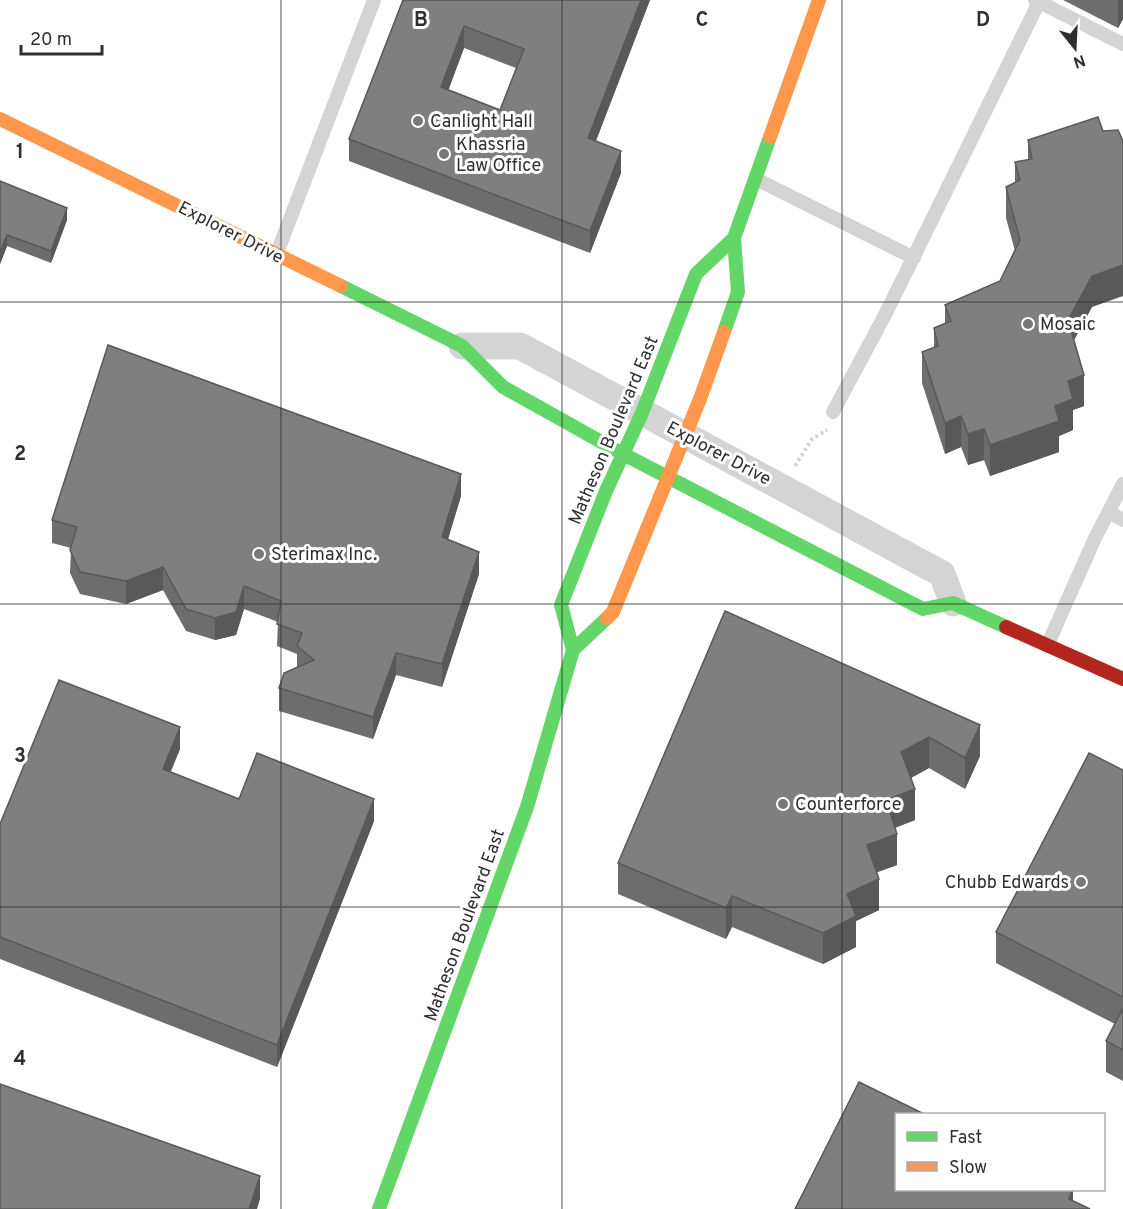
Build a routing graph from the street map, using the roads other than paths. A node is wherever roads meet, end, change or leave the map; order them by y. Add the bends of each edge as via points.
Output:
1 (374, 0) edge
2 (819, 0) edge
3 (1037, 1) edge
4 (1123, 44) edge
5 (0, 119) edge
6 (756, 179) junction
7 (734, 238) junction
8 (276, 255) junction
9 (914, 258) junction
10 (462, 346) junction
11 (833, 412) road end
12 (642, 413) junction
13 (684, 434) junction
14 (623, 454) junction
15 (667, 475) junction
16 (1123, 484) edge
17 (1109, 512) junction
18 (1123, 520) edge
19 (953, 603) junction
20 (1047, 646) junction
21 (573, 650) junction
22 (1123, 679) edge
23 (379, 1209) edge

1 - 8 lane
2 - 6 street, Matheson Boulevard East
3 - 4 lane
3 - 9 lane
5 - 8 street, Explorer Drive
6 - 7 street, Matheson Boulevard East
6 - 9 lane
7 - 12 street, Matheson Boulevard East via 696,274
7 - 13 street, Matheson Boulevard East via 738,292
8 - 10 street, Explorer Drive
9 - 11 lane
10 - 12 street, Explorer Drive via 520,346
10 - 14 street, Explorer Drive via 503,387
12 - 13 street, Explorer Drive
12 - 14 street, Matheson Boulevard East
13 - 15 street, Matheson Boulevard East
13 - 19 street, Explorer Drive via 942,574
14 - 15 street, Explorer Drive
14 - 21 street, Matheson Boulevard East via 561,605
15 - 19 street, Explorer Drive via 923,609
15 - 21 street, Matheson Boulevard East via 613,612
16 - 17 lane
17 - 18 lane
17 - 20 lane
19 - 20 street
20 - 22 street
21 - 23 street, Matheson Boulevard East via 527,807

